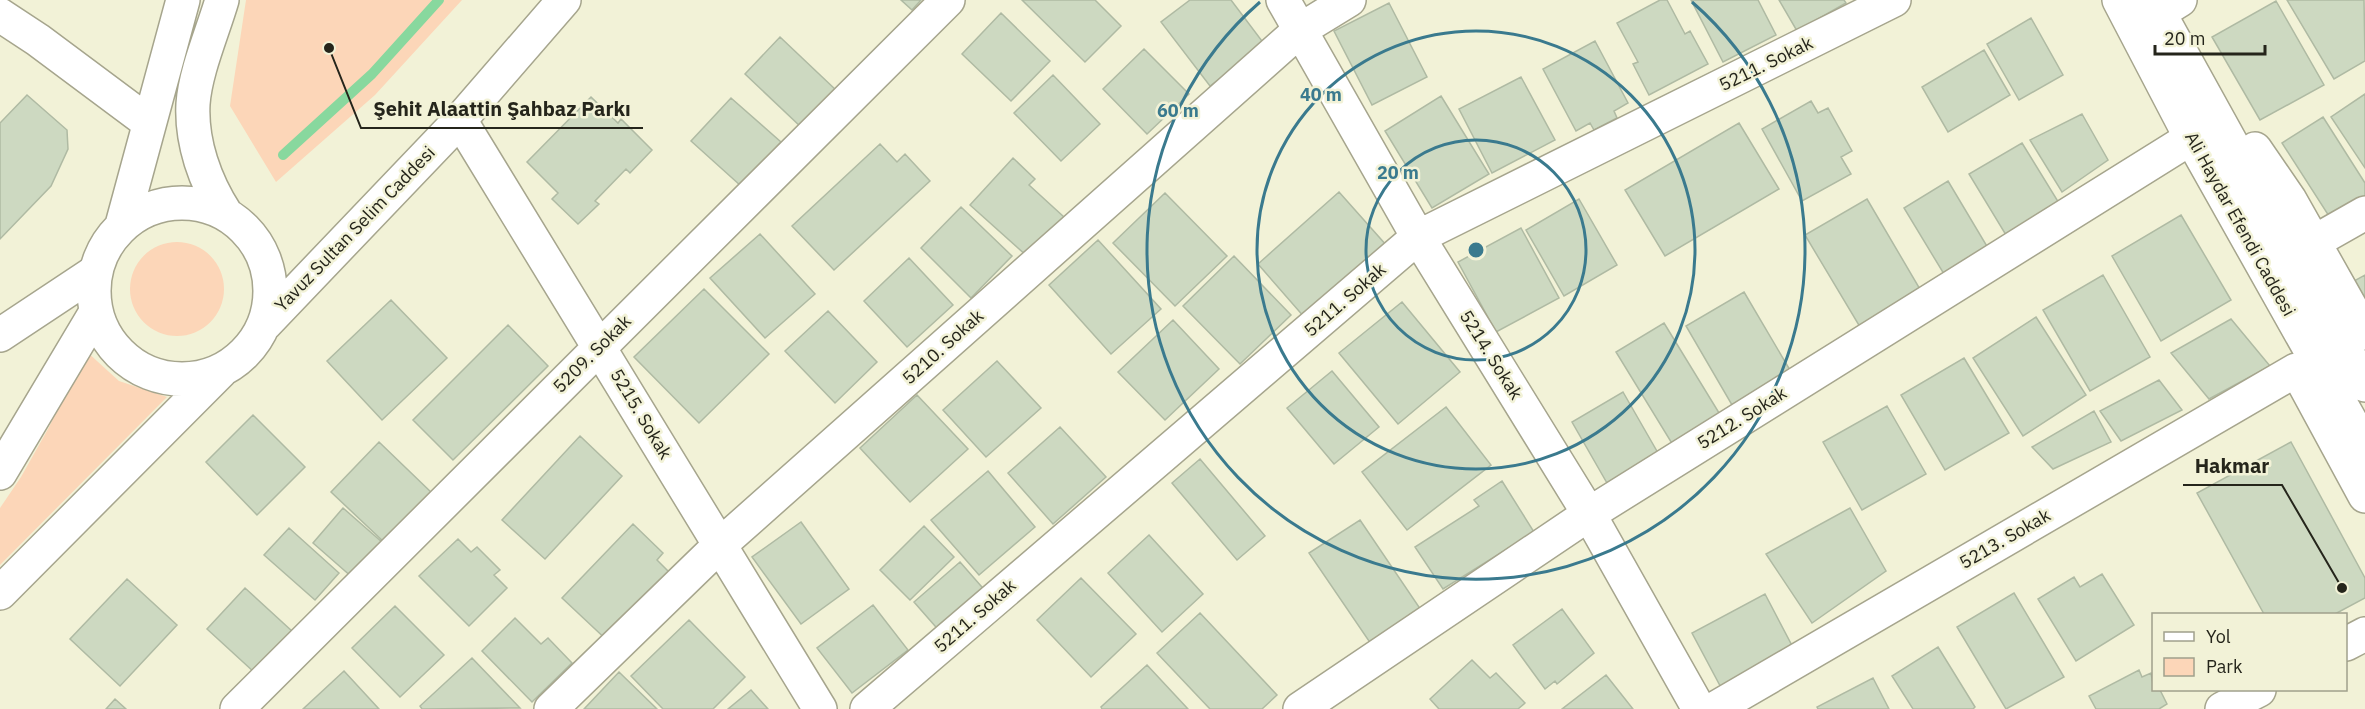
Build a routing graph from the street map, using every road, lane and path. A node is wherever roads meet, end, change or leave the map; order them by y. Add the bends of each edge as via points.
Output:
1 (183, 0) edge
2 (222, 0) edge
3 (564, 0) edge
4 (948, 0) edge
5 (1283, 0) edge
6 (1349, 0) edge
7 (1894, 0) edge
8 (2119, 0) edge
9 (2164, 4) edge
10 (0, 15) edge
11 (1300, 30) junction
12 (2183, 58) junction
13 (460, 120) junction
14 (148, 122) junction
15 (2191, 138) junction
16 (2365, 213) edge
17 (226, 214) junction
18 (122, 225) junction
19 (1418, 237) junction
20 (2314, 242) junction
21 (95, 272) junction
22 (96, 312) junction
23 (265, 324) junction
24 (2365, 333) edge
25 (0, 334) edge
26 (600, 346) junction
27 (222, 370) junction
28 (2296, 370) junction
29 (2365, 386) edge
30 (2365, 447) edge
31 (0, 473) edge
32 (2365, 496) edge
33 (1589, 514) junction
34 (721, 544) junction
35 (0, 593) edge
36 (2365, 634) edge
37 (2347, 643) edge
38 (2257, 691) edge
39 (237, 709) edge
40 (551, 709) edge
41 (820, 709) edge
42 (867, 709) edge
43 (1300, 709) edge
44 (1699, 709) edge
45 (1714, 709) edge
46 (2222, 709) edge

1 - 14 street
2 - 17 street via 193,102 203,169
3 - 13 street, Yavuz Sultan Selim Caddesi
4 - 26 street, 5209. Sokak
5 - 11 street, 5214. Sokak
6 - 11 street, 5210. Sokak
7 - 19 street, 5211. Sokak
8 - 15 street, Ali Haydar Efendi Caddesi
9 - 12 street, Ali Haydar Efendi Caddesi
10 - 14 street
11 - 19 street, 5214. Sokak
11 - 34 street, 5210. Sokak
12 - 20 street via 2216,95
12 - 29 street, Ali Haydar Efendi Caddesi
13 - 23 street, Yavuz Sultan Selim Caddesi
13 - 26 street, 5215. Sokak
14 - 18 street
15 - 28 street via 2216,221
15 - 30 street, Ali Haydar Efendi Caddesi
15 - 33 street, 5212. Sokak
16 - 20 street
17 - 18 street, Yavuz Sultan Selim Caddesi via 212,207 180,202 149,209
17 - 23 street, Yavuz Sultan Selim Caddesi via 250,234 266,262 271,293
18 - 21 street, Yavuz Sultan Selim Caddesi via 105,247
19 - 33 street, 5214. Sokak
19 - 42 street, 5211. Sokak
20 - 24 street
21 - 22 street, Yavuz Sultan Selim Caddesi
21 - 25 street
22 - 27 street, Yavuz Sultan Selim Caddesi via 114,347 145,371 184,379
22 - 31 street
23 - 27 street, Yavuz Sultan Selim Caddesi via 248,351
26 - 34 street, 5215. Sokak
26 - 39 street, 5209. Sokak
27 - 35 street, Yavuz Sultan Selim Caddesi
28 - 32 street
28 - 45 street, 5213. Sokak
33 - 43 street, 5212. Sokak
33 - 44 street, 5214. Sokak
34 - 40 street, 5210. Sokak
34 - 41 street, 5215. Sokak
36 - 37 street
38 - 46 street

